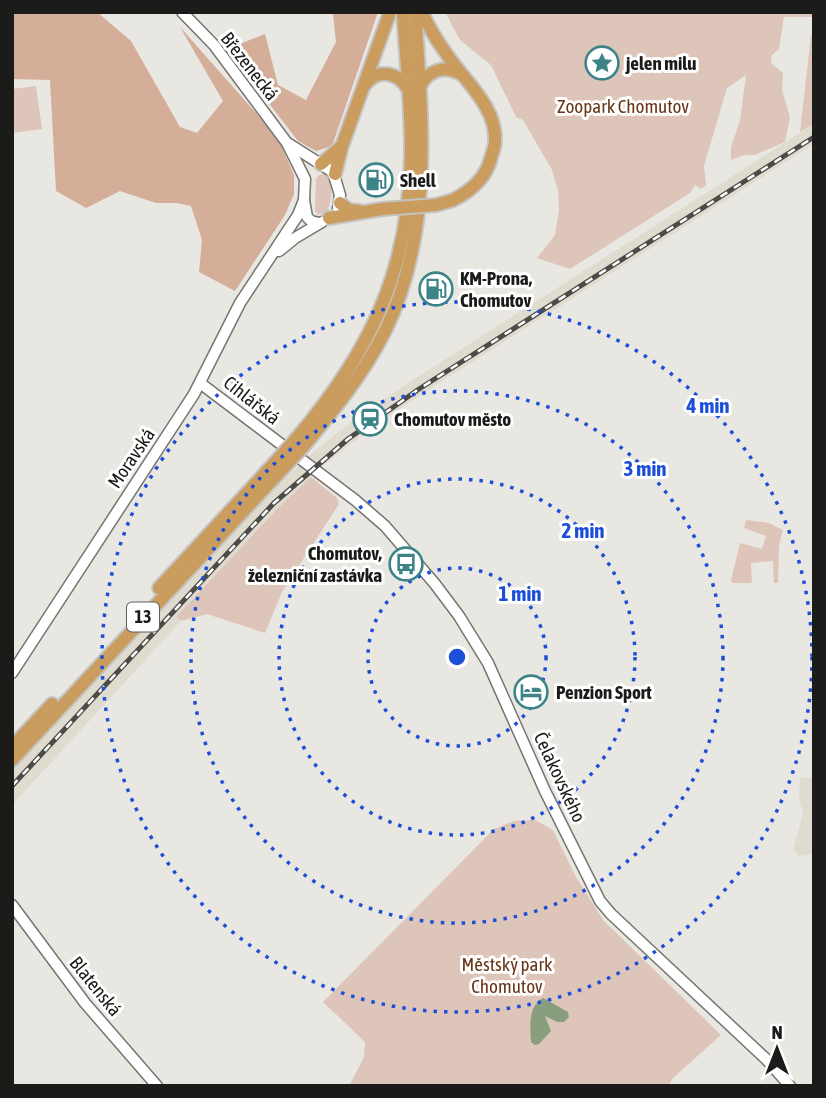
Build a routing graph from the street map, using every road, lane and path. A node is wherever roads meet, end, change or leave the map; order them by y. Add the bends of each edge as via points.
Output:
1 (182, 12) edge
2 (390, 12) edge
3 (403, 12) edge
4 (415, 12) edge
5 (422, 12) edge
6 (463, 76) junction
7 (363, 86) junction
8 (414, 87) junction
9 (287, 143) junction
10 (342, 146) junction
11 (321, 164) junction
12 (335, 174) junction
13 (305, 179) junction
14 (304, 200) junction
15 (340, 203) junction
16 (362, 212) junction
17 (324, 221) junction
18 (271, 258) junction
19 (200, 383) junction
20 (281, 446) joint
21 (272, 473) junction
22 (12, 673) edge
23 (12, 747) edge
24 (12, 760) edge
25 (12, 905) edge
26 (158, 1086) edge
27 (790, 1086) edge

1 - 9 street, Březenecká via 214,45
2 - 7 highway
3 - 8 highway, 13
4 - 8 highway, 13
5 - 6 highway
6 - 8 highway via 454,70 438,70
6 - 16 highway, bridge via 491,117 495,141 489,168 472,189 453,200
7 - 8 highway via 373,76 388,74
7 - 10 highway
8 - 21 highway, 13, bridge via 402,242 388,291 345,376 299,443
9 - 11 street
9 - 13 street
10 - 11 highway
10 - 12 highway
11 - 12 street
11 - 13 street
12 - 15 street
13 - 14 street
14 - 17 street via 307,217
14 - 18 street
15 - 16 highway
15 - 17 street
16 - 17 highway
17 - 18 street
18 - 19 street, Moravská via 240,303
19 - 20 street, Cihlářská
19 - 22 street, Moravská
20 - 27 street, Čelakovského via 385,526 435,584 488,663 600,901
21 - 23 highway, 13
21 - 24 highway, 13
25 - 26 street, Blatenská via 85,1003

